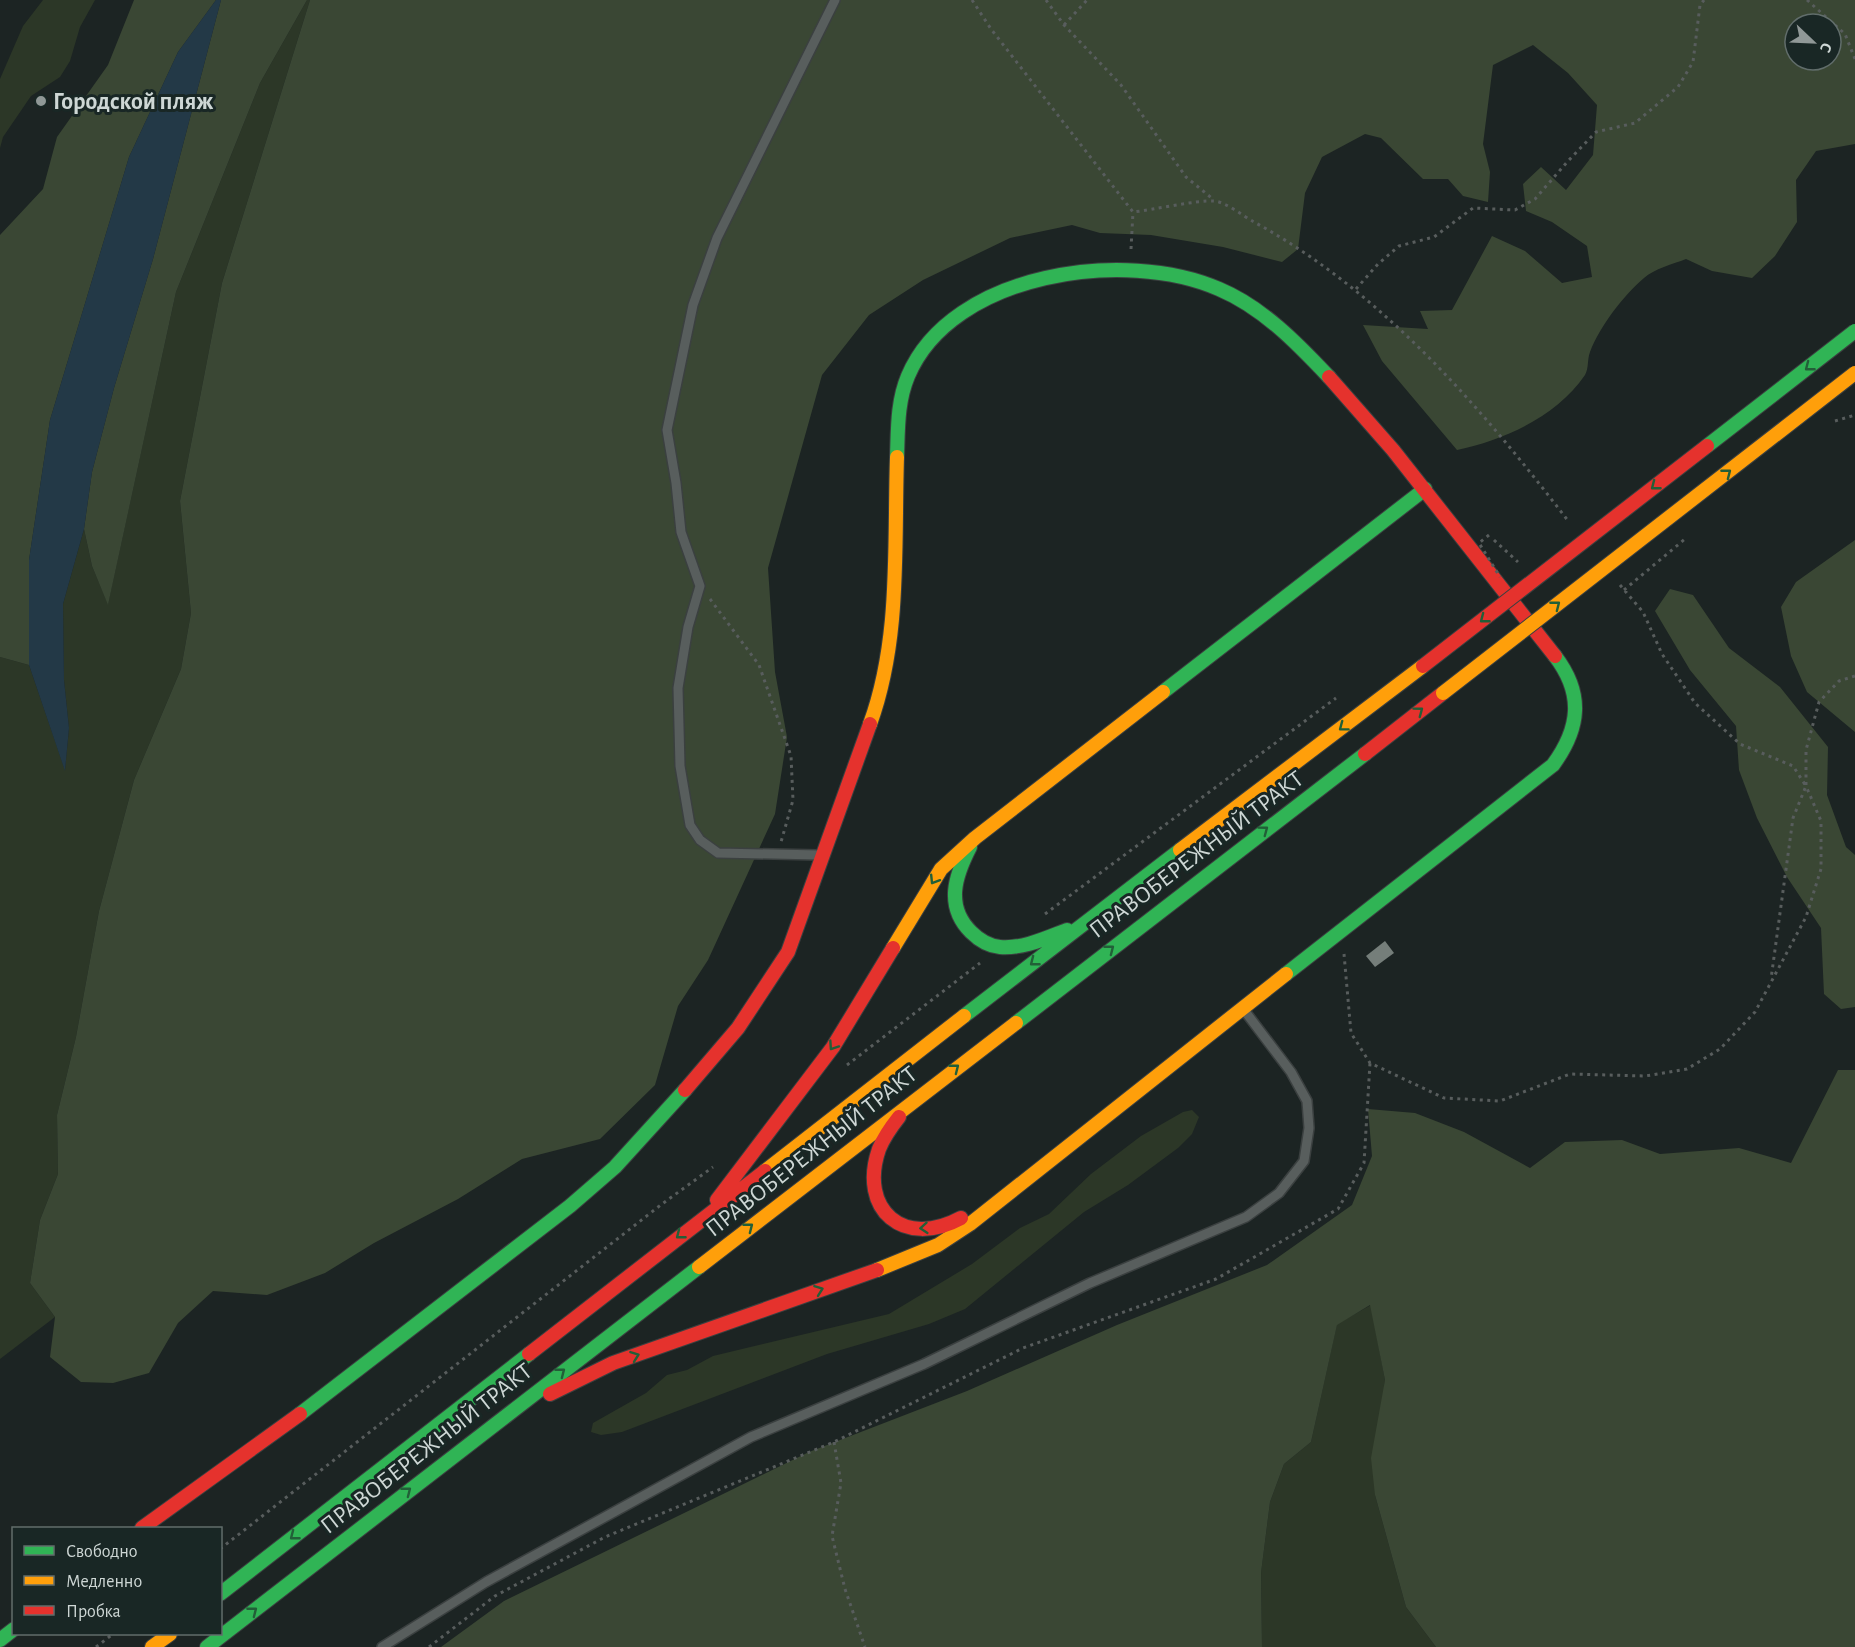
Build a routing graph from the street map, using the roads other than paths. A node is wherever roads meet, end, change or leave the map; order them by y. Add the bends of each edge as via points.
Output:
1 (835, 0) edge
2 (1855, 331) edge
3 (1855, 373) edge
4 (1425, 489) junction
5 (975, 838) junction
6 (824, 855) junction
7 (1080, 926) junction
8 (1242, 1008) junction
9 (909, 1104) junction
10 (1014, 1187) junction
11 (706, 1215) junction
12 (489, 1428) junction
13 (143, 1527) edge
14 (222, 1592) edge
15 (12, 1631) edge
16 (169, 1635) edge
17 (0, 1640) edge
18 (152, 1647) edge
19 (207, 1647) edge
20 (382, 1647) edge

1 - 6 lane via 717,238 693,305 667,430 681,532 700,586 688,627 678,688 680,766 690,825 700,840 718,853
2 -> 7 main road, ПРАВОБЕРЕЖНЫЙ ТРАКТ, bridge
9 -> 3 main road, ПРАВОБЕРЕЖНЫЙ ТРАКТ, bridge
4 - 5 main road
4 - 6 main road via 1370,419 1312,358 1260,313 1205,282 1130,270 1066,272 1028,283 969,309 926,347 911,369 902,393 892,622 886,667 876,708
4 - 8 main road via 1558,659 1577,703 1569,746 1553,765
5 - 7 main road via 958,870 952,896 958,919 978,940 1000,947
5 -> 11 main road via 941,869 833,1047
6 - 13 main road via 788,952 769,984 706,1067 615,1167 255,1449
7 -> 11 main road, ПРАВОБЕРЕЖНЫЙ ТРАКТ
8 - 10 main road
8 - 20 lane via 1291,1072 1307,1101 1309,1128 1304,1161 1280,1193 1246,1217 1089,1282 924,1364 751,1437 486,1582
10 -> 9 main road via 949,1225 918,1230 898,1225 882,1212 874,1192 875,1165 885,1136
12 -> 9 main road, ПРАВОБЕРЕЖНЫЙ ТРАКТ
12 -> 10 main road via 613,1364 938,1245
11 -> 14 main road, ПРАВОБЕРЕЖНЫЙ ТРАКТ
19 -> 12 main road, ПРАВОБЕРЕЖНЫЙ ТРАКТ
15 - 17 main road
16 - 18 main road

